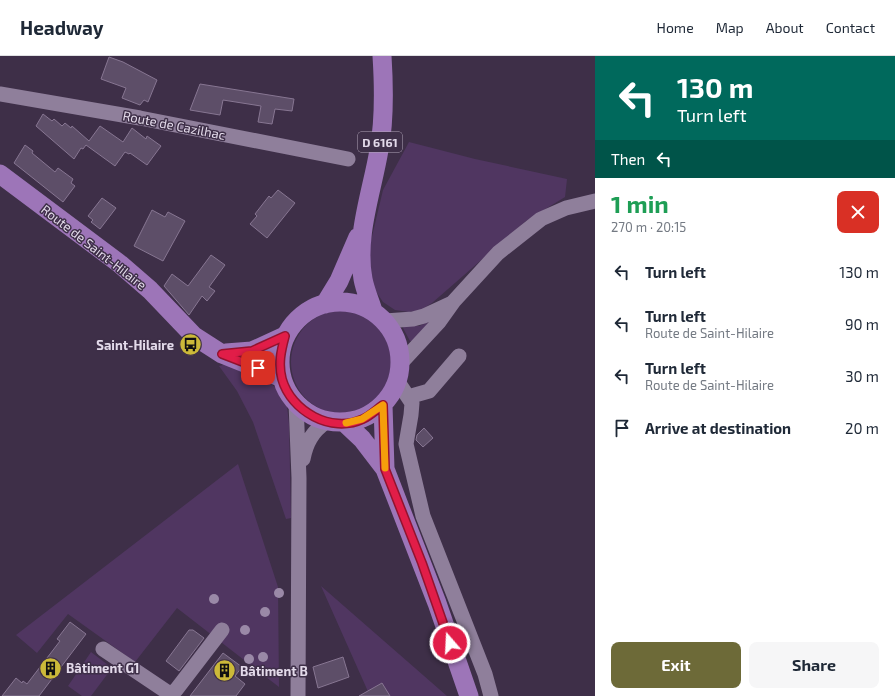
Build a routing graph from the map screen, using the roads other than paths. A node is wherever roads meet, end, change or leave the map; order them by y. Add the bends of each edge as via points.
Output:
1 (382, 56) edge
2 (0, 94) edge
3 (348, 159) dead end
4 (0, 174) edge
5 (595, 201) edge
6 (363, 227) junction
7 (454, 301) junction
8 (325, 304) junction
9 (379, 316) junction
10 (285, 336) junction
11 (222, 354) junction
12 (459, 356) dead end
13 (401, 363) junction
14 (282, 378) junction
15 (398, 382) junction
16 (408, 397) junction
17 (296, 403) junction
18 (383, 405) junction
19 (326, 422) junction
20 (345, 423) junction
21 (385, 469) junction
22 (299, 478) junction
23 (222, 630) dead end
24 (103, 649) dead end
25 (298, 696) edge
26 (469, 696) edge
27 (491, 696) edge

1 - 6 main road, D 6161 via 384,91 380,149
2 - 3 street, Route de Cazilhac via 140,118
4 - 11 main road, Route de Saint-Hilaire via 120,264 150,290 194,336
5 - 7 street via 566,208 541,219 498,253
6 - 8 main road, D 6161 via 339,281
6 - 9 main road, D 6161 via 363,280
7 - 9 street via 413,319
7 - 13 street via 439,322
8 - 9 main road via 348,302
8 - 10 main road via 300,317
9 - 13 main road via 396,338
10 - 11 main road via 252,351
10 - 14 main road via 280,358
11 - 14 main road, Route de Saint-Hilaire
12 - 16 street via 429,391
13 - 15 main road
14 - 17 main road
15 - 16 street
15 - 18 main road
16 - 27 street via 412,403 406,444 423,516 485,674
17 - 19 main road via 308,414
17 - 22 street
18 - 20 main road via 362,419
18 - 21 main road
19 - 20 main road
19 - 22 street via 311,436 305,447
20 - 21 main road via 362,439
21 - 26 main road
22 - 25 street
23 - 24 street via 176,690 170,694

